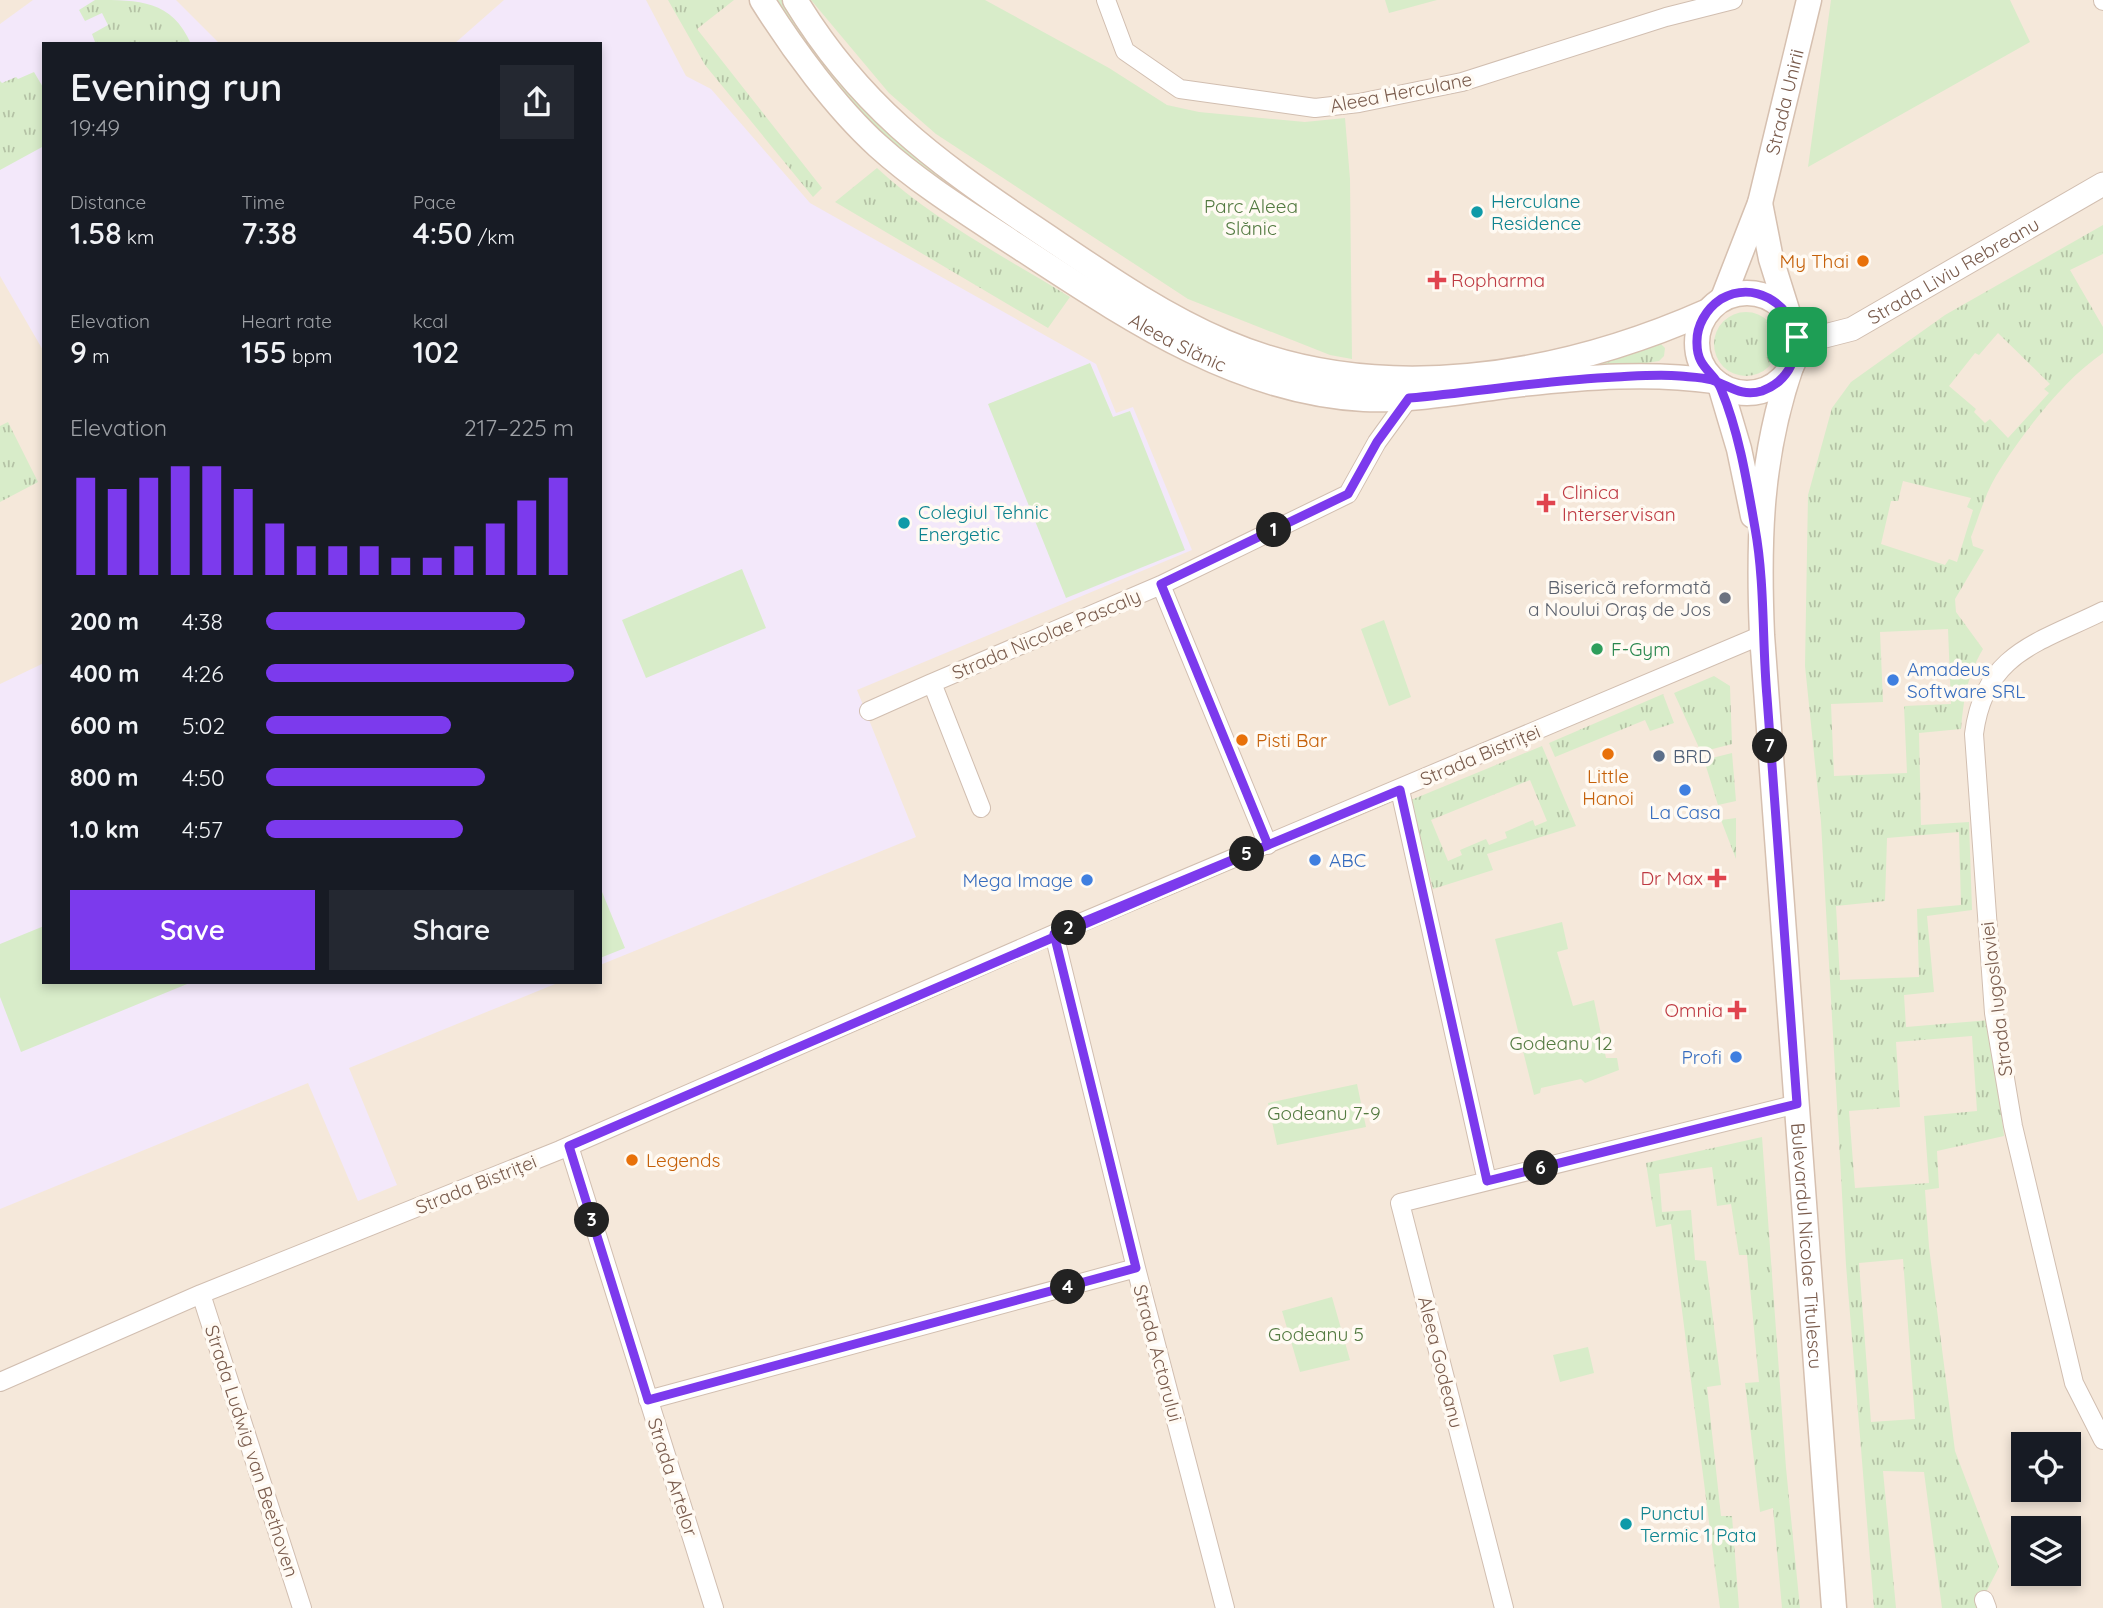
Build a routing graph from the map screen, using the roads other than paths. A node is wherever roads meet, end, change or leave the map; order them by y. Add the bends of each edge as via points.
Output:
1 (762, 0) edge
2 (796, 0) edge
3 (1106, 0) edge
4 (1733, 0) edge
5 (1809, 0) edge
6 (2103, 184) edge
7 (1760, 203) junction
8 (1715, 305) junction
9 (1788, 314) junction
10 (1797, 337) junction
11 (1792, 364) junction
12 (1717, 383) junction
13 (1409, 398) junction
14 (1759, 549) junction
15 (1161, 584) junction
16 (2103, 611) edge
17 (1762, 635) junction
18 (932, 683) junction
19 (869, 711) dead end
20 (1400, 790) junction
21 (981, 808) dead end
22 (1268, 845) junction
23 (1054, 934) junction
24 (1797, 1104) junction
25 (569, 1146) junction
26 (1487, 1181) junction
27 (1136, 1268) junction
28 (201, 1294) junction
29 (0, 1382) edge
30 (648, 1400) junction
31 (2103, 1440) edge
32 (302, 1608) edge
33 (714, 1608) edge
34 (1225, 1608) edge
35 (1504, 1608) edge
36 (1835, 1608) edge

1 - 13 main road, Aleea Slănic via 795,52 876,144 942,196 1100,300 1249,376 1348,397
2 - 8 main road, Aleea Slănic via 862,92 930,155 1121,286 1189,325 1255,353 1347,377 1409,380 1461,375 1570,359 1636,340
3 - 4 street, Aleea Herculane via 1125,51 1180,89 1315,108 1462,82
5 - 7 main road, Strada Unirii
6 - 10 street, Strada Liviu Rebreanu via 1852,329 1817,338
7 - 8 main road, Strada Unirii
7 - 9 main road, Strada Unirii
8 - 9 main road via 1742,293 1763,295
8 - 12 main road via 1700,323 1696,342 1701,362
9 - 10 main road
10 - 11 main road
11 - 12 main road via 1780,381 1762,391 1741,393
11 - 14 main road, Bulevardul Nicolae Titulescu via 1768,447
12 - 13 main road, Aleea Slănic via 1678,376 1573,379
12 - 14 main road, Bulevardul Nicolae Titulescu via 1739,449
13 - 15 street, Strada Nicolae Pascaly via 1348,494
14 - 17 main road, Bulevardul Nicolae Titulescu
15 - 18 street, Strada Nicolae Pascaly
15 - 22 street, Strada Nicolae Pascaly
16 - 31 street, Strada Iugoslaviei via 2001,667 1981,700 1974,734 1994,1013 2013,1126 2074,1383
17 - 20 street, Strada Bistriței
17 - 24 main road, Bulevardul Nicolae Titulescu
18 - 19 street, Strada Nicolae Pascaly
18 - 21 street, Strada Nicolae Pascaly
20 - 22 street, Strada Bistriței
20 - 26 street
22 - 23 street, Strada Bistriței
23 - 25 street, Strada Bistriței
23 - 27 street, Strada Actorului
24 - 26 street, Aleea Godeanu
24 - 36 main road, Bulevardul Nicolae Titulescu
25 - 28 street, Strada Bistriței
25 - 30 street, Strada Artelor
26 - 35 street, Aleea Godeanu via 1401,1203
27 - 30 street
27 - 34 street, Strada Actorului
28 - 29 street, Strada Bistriței
28 - 32 street, Strada Ludwig van Beethoven
30 - 33 street, Strada Artelor

